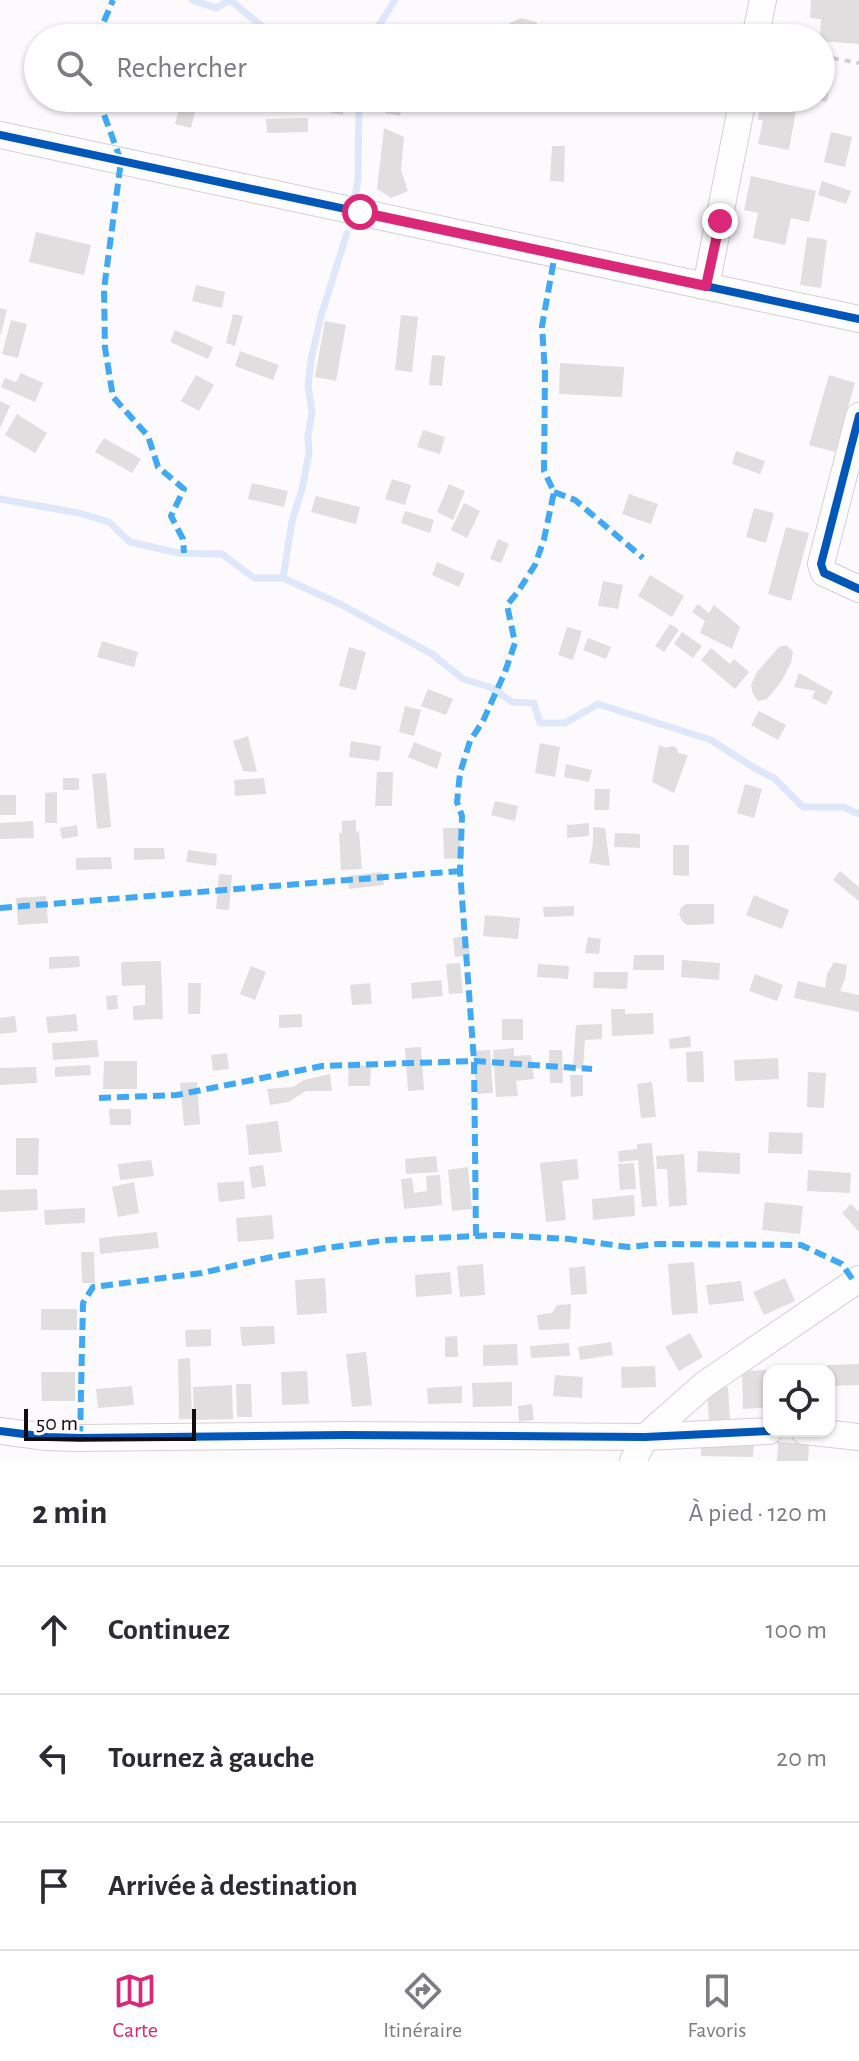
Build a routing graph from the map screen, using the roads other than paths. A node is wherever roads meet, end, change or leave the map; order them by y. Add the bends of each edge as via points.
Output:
1 (763, 0) edge
2 (758, 24) edge
3 (740, 112) edge
4 (0, 135) edge
5 (706, 286) junction
6 (859, 319) edge
7 (859, 416) edge
8 (859, 589) edge
9 (859, 1279) edge
10 (0, 1431) edge
11 (763, 1432) edge
12 (835, 1434) edge
13 (859, 1437) edge
14 (639, 1449) edge

1 - 2 street
3 - 5 street
4 - 5 street
5 - 6 street
7 - 8 street via 821,564 824,573
9 - 14 street via 705,1384
10 - 14 street via 80,1438 344,1435
11 - 14 street
12 - 13 street

